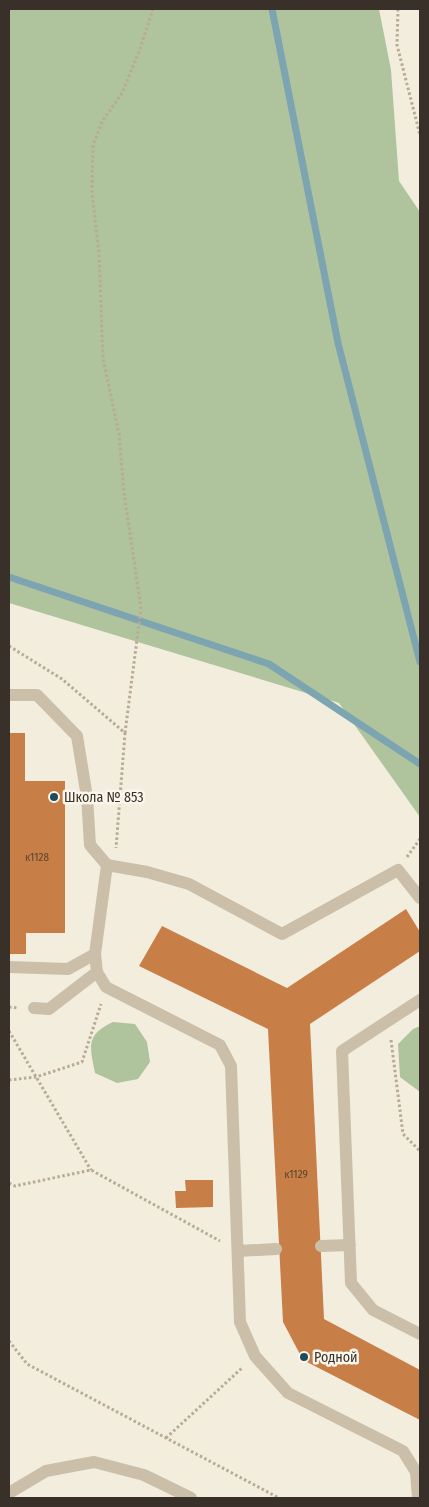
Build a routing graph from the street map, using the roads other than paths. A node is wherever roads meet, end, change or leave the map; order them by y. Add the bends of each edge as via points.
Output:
1 (9, 695) edge
2 (107, 865) junction
3 (420, 898) edge
4 (95, 954) junction
5 (9, 967) edge
6 (97, 972) junction
7 (420, 1000) edge
8 (34, 1008) dead end
9 (350, 1245) junction
10 (321, 1246) dead end
11 (276, 1249) dead end
12 (238, 1250) junction
13 (420, 1334) edge
14 (9, 1493) edge
15 (191, 1498) edge
16 (418, 1498) edge

1 - 2 lane via 37,695 76,736 87,796 90,845
2 - 3 lane via 190,884 282,934 398,870
2 - 4 lane
4 - 5 lane via 68,968
4 - 6 lane
6 - 8 lane via 49,1009
6 - 12 lane via 106,987 220,1045 232,1066
7 - 9 lane via 342,1051
9 - 10 lane
9 - 13 lane via 351,1283 372,1310
11 - 12 lane
12 - 16 lane via 240,1322 255,1356 288,1393 403,1451 416,1472
14 - 15 lane via 46,1471 94,1462 144,1475

